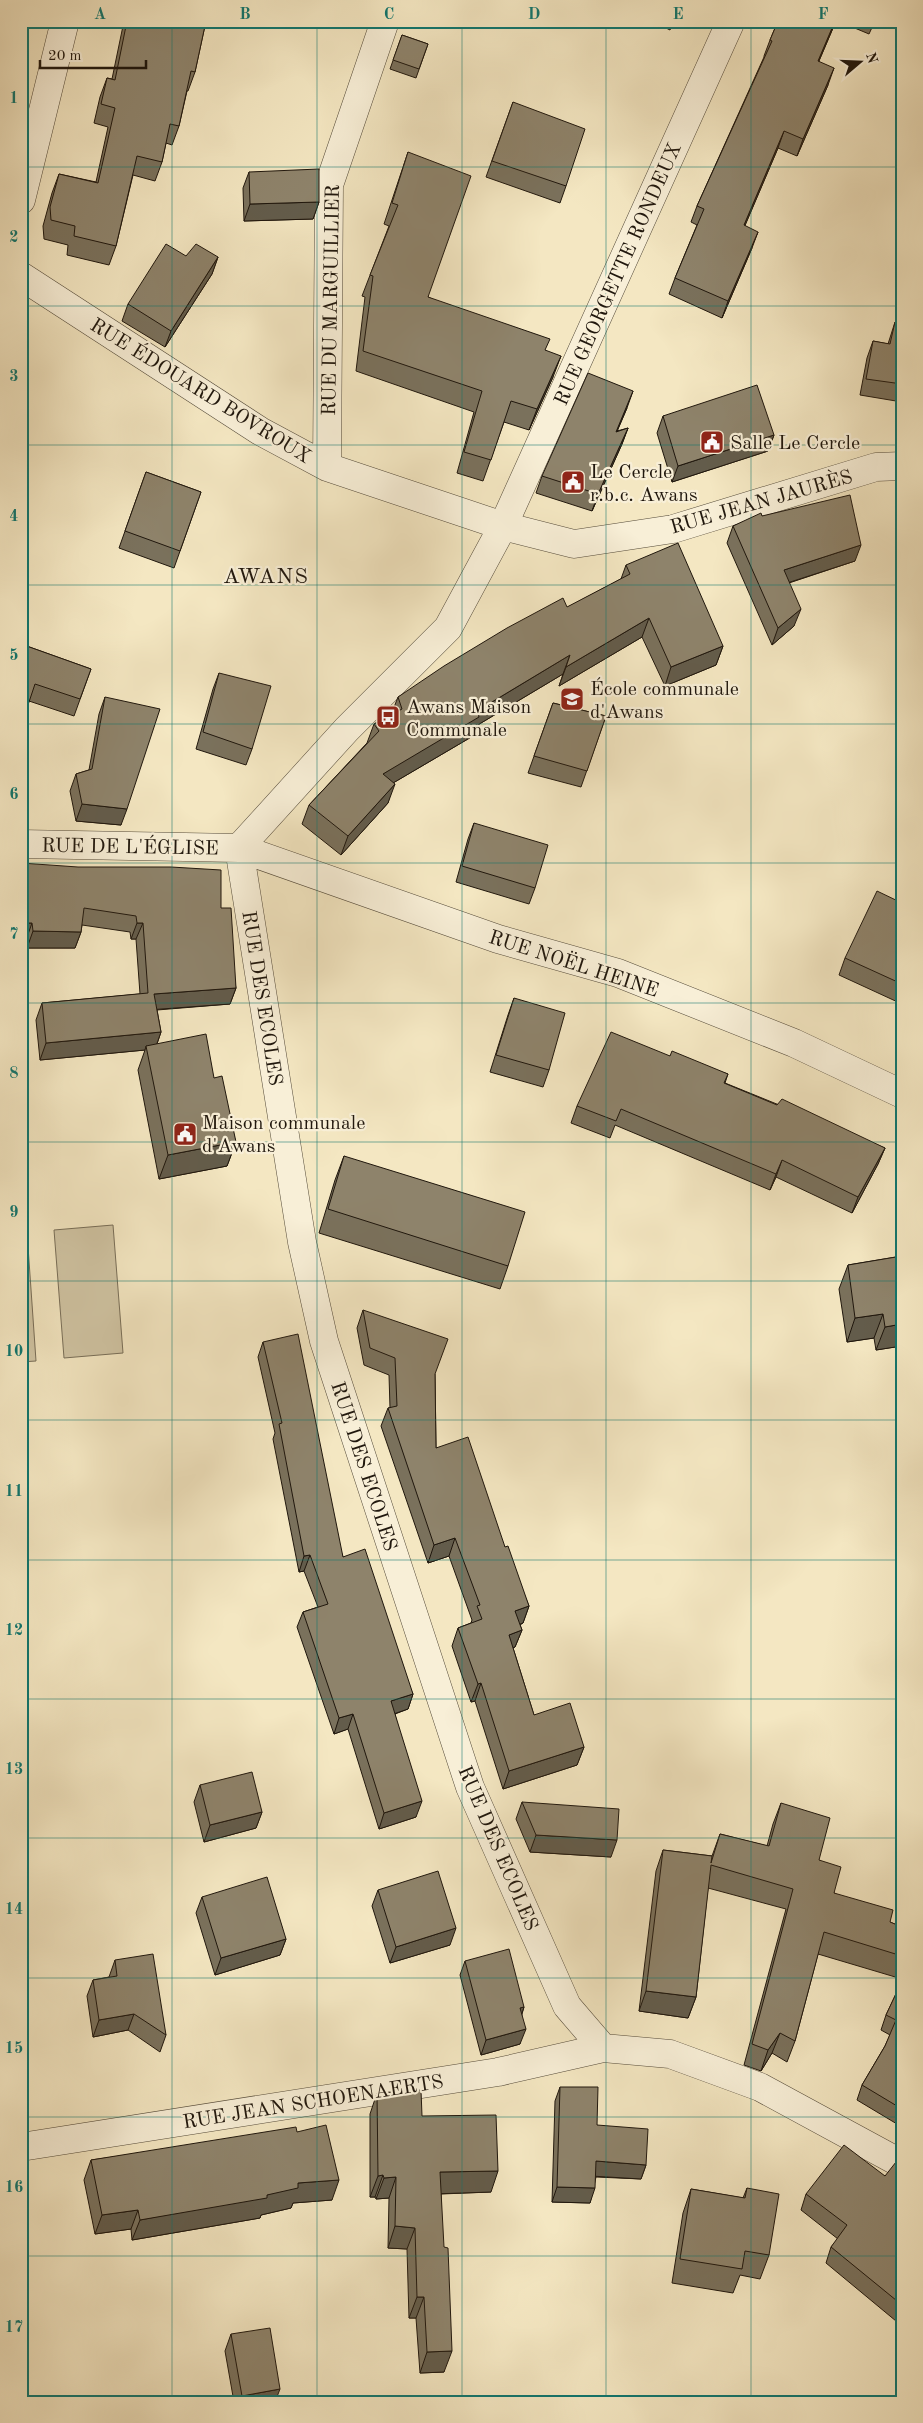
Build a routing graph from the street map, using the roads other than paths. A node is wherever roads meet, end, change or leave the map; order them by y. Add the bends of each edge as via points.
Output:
1 (65, 21) edge
2 (385, 21) edge
3 (731, 21) edge
4 (21, 200) edge
5 (21, 276) edge
6 (902, 466) edge
7 (327, 467) junction
8 (503, 526) junction
9 (21, 844) edge
10 (239, 848) junction
11 (902, 1094) edge
12 (603, 2048) junction
13 (21, 2147) edge
14 (902, 2164) edge

1 - 4 street
2 - 7 street, RUE DU MARGUILLIER via 329,185
3 - 8 street, RUE GEORGETTE RONDEUX
5 - 7 street, RUE ÉDOUARD BOVROUX via 260,431
6 - 8 street, RUE JEAN JAURÈS via 876,467 673,529 574,544
7 - 8 street, RUE ÉDOUARD BOVROUX
8 - 10 street, RUE GEORGETTE RONDEUX via 448,628 347,729
9 - 10 street, RUE DE L'ÉGLISE
10 - 11 street, RUE NOËL HEINE via 498,939 618,973 794,1043
10 - 12 street, RUE DES ECOLES via 302,1242 324,1341 470,1787 567,2006
12 - 13 street, RUE JEAN SCHOENAERTS via 498,2072
12 - 14 street, RUE JEAN SCHOENAERTS via 670,2054 760,2087

